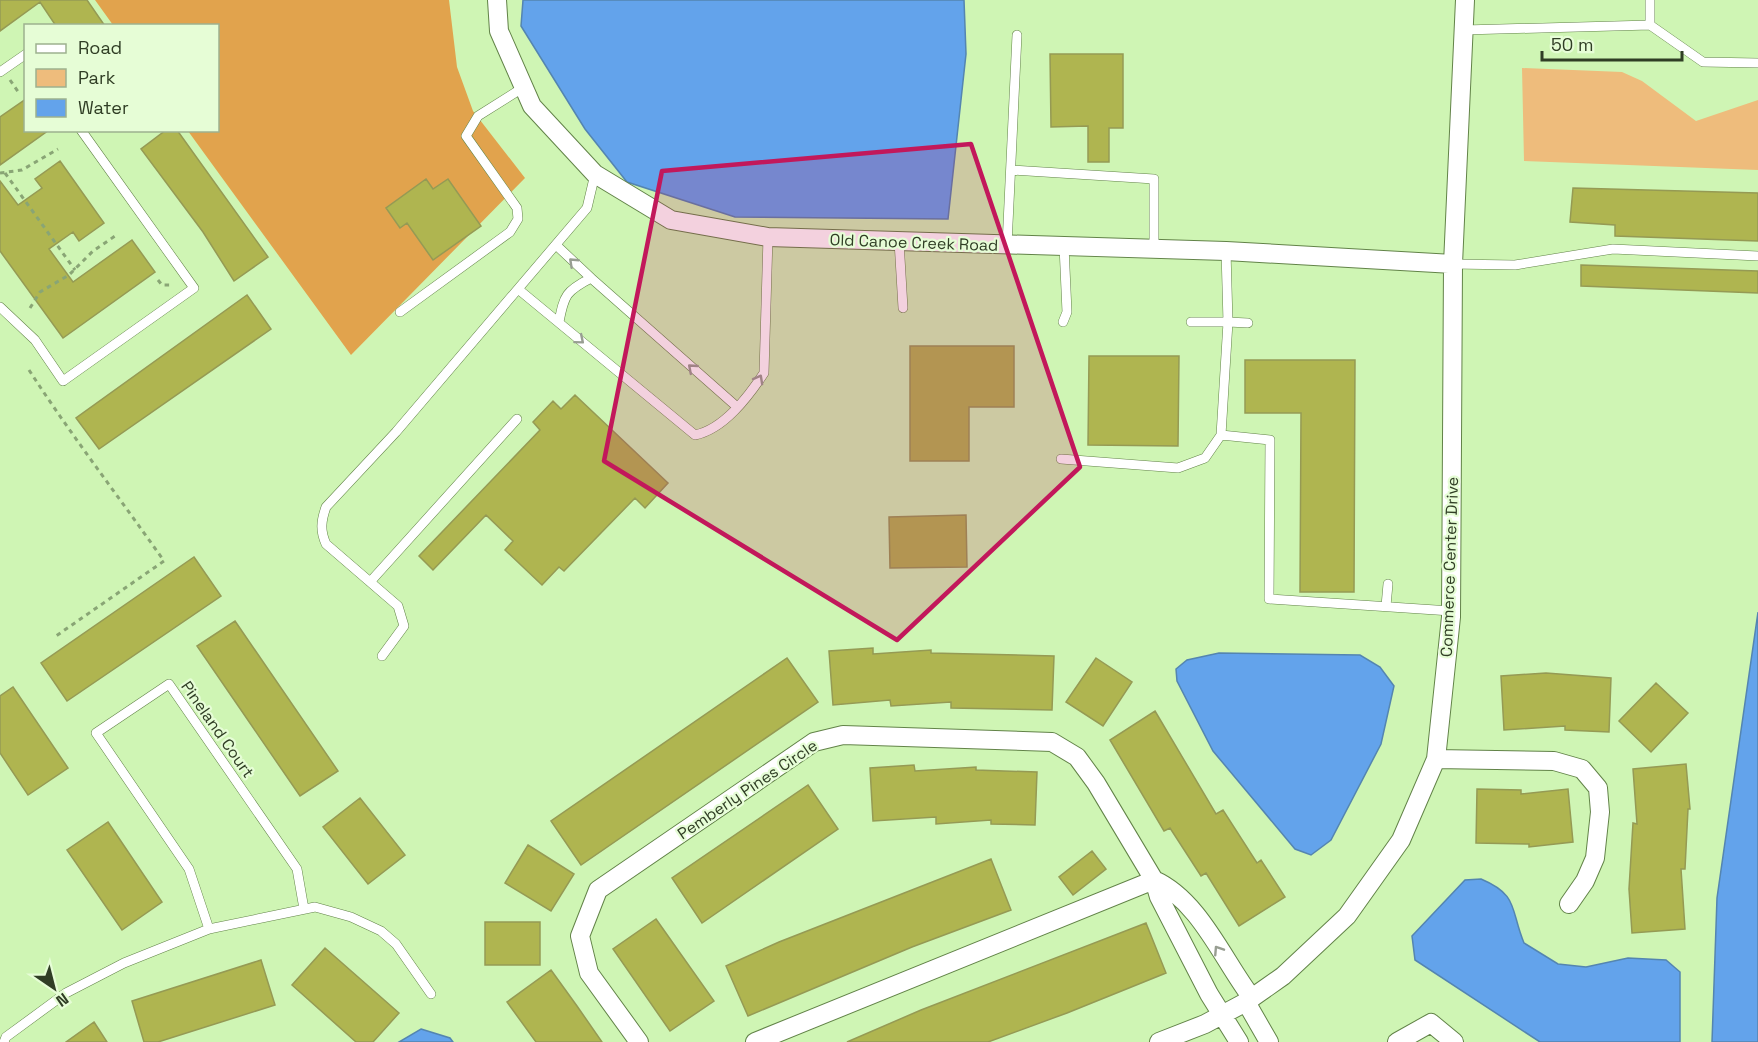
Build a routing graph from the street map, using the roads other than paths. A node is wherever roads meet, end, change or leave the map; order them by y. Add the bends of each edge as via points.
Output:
1 (497, 0) edge
2 (1465, 0) edge
3 (1650, 0) edge
4 (1650, 25) junction
5 (1464, 30) junction
6 (1017, 35) dead end
7 (24, 55) edge
8 (1758, 63) edge
9 (0, 72) edge
10 (524, 87) junction
11 (82, 132) edge
12 (1011, 170) junction
13 (595, 174) junction
14 (768, 237) junction
15 (899, 241) junction
16 (556, 245) junction
17 (1007, 245) junction
18 (1064, 246) junction
19 (1155, 249) junction
20 (1226, 251) junction
21 (1758, 256) edge
22 (1452, 264) junction
23 (591, 278) junction
24 (518, 289) junction
25 (0, 307) edge
26 (903, 308) dead end
27 (400, 312) dead end
28 (559, 322) junction
29 (1063, 322) dead end
30 (1191, 322) dead end
31 (1228, 322) junction
32 (1248, 323) dead end
33 (736, 406) junction
34 (518, 419) dead end
35 (1221, 435) junction
36 (1061, 459) dead end
37 (370, 582) junction
38 (1388, 584) dead end
39 (1386, 606) junction
40 (1451, 611) junction
41 (382, 656) dead end
42 (1436, 759) junction
43 (1154, 880) junction
44 (1569, 904) dead end
45 (304, 909) junction
46 (210, 929) junction
47 (432, 994) dead end
48 (1249, 1000) junction
49 (1222, 1016) junction
50 (4, 1042) edge
51 (639, 1042) edge
52 (755, 1042) edge
53 (1159, 1042) edge
54 (1239, 1042) edge
55 (1269, 1042) edge
56 (1397, 1042) edge
57 (1454, 1042) edge

1 - 10 street, Old Canoe Creek Road via 499,31
2 - 5 street, Commerce Center Drive
3 - 4 lane
4 - 5 lane
4 - 8 lane via 1703,62
5 - 22 street, Commerce Center Drive
6 - 12 lane
7 - 9 lane
10 - 13 street, Old Canoe Creek Road via 532,106
10 - 27 lane via 477,116 466,136 517,208 518,219 495,244
11 - 25 lane via 194,288 63,381 35,339
12 - 17 lane
12 - 19 lane via 1154,179
13 - 14 street, Old Canoe Creek Road via 671,219
13 - 16 lane via 587,208
14 - 15 street, Old Canoe Creek Road
33 -> 14 lane via 764,373
15 - 17 street, Old Canoe Creek Road
15 - 26 lane
23 -> 16 lane
16 - 24 lane
17 - 18 street, Old Canoe Creek Road
18 - 19 street, Old Canoe Creek Road
18 - 29 lane via 1067,312
19 - 20 street, Old Canoe Creek Road
20 - 22 street, Old Canoe Creek Road
20 - 31 lane
21 - 22 lane via 1613,249 1515,265
22 - 40 street, Commerce Center Drive
23 - 28 lane via 564,298
33 -> 23 lane
24 - 28 lane
24 - 37 lane via 326,507 321,521 326,544
28 -> 33 lane via 695,435 711,431
30 - 31 lane
31 - 32 lane
31 - 35 lane
34 - 37 lane
35 - 36 lane via 1206,458 1178,468
35 - 39 lane via 1270,440 1269,599
37 - 41 lane via 398,606 404,626
38 - 39 lane
39 - 40 lane
40 - 42 street, Commerce Center Drive
42 - 44 street via 1554,761 1582,769 1598,788 1600,812 1595,858
42 - 48 street, Commerce Center Drive via 1401,840 1347,916 1283,976
48 -> 43 street, Pemberly Pines Circle via 1197,918 1171,888
43 - 49 street, Pemberly Pines Circle via 1159,897
43 - 51 street, Pemberly Pines Circle via 1077,757 1052,742 843,735 813,741 598,890 580,936 589,974
43 - 52 street
45 - 46 lane
45 - 46 lane, Pineland Court via 297,868 169,684 96,734 189,869
45 - 47 lane via 315,907 381,930 396,944
46 - 50 lane via 124,963 66,993
48 - 49 street, Commerce Center Drive
48 - 55 street, Pemberly Pines Circle
49 - 53 street, Commerce Center Drive
49 - 54 street, Pemberly Pines Circle
56 - 57 street via 1431,1023

